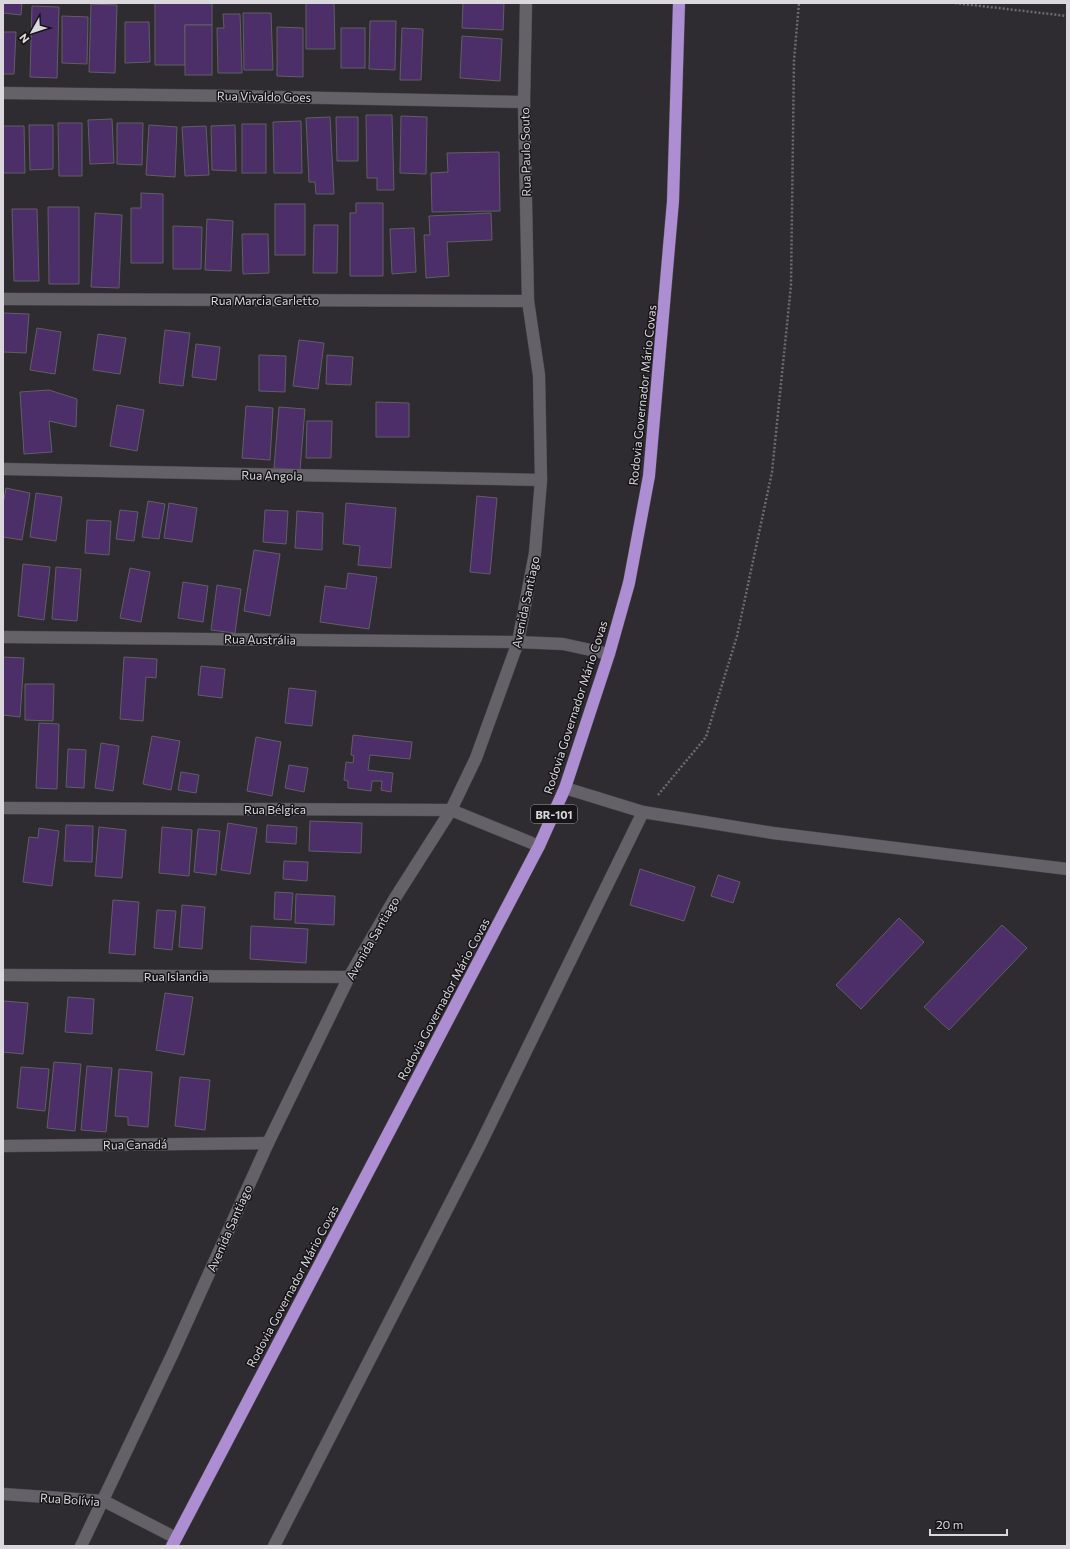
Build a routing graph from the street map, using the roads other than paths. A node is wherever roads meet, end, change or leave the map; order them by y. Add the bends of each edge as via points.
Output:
1 (526, 3) edge
2 (679, 3) edge
3 (3, 94) edge
4 (524, 102) junction
5 (3, 299) edge
6 (528, 302) junction
7 (3, 469) edge
8 (541, 480) junction
9 (3, 637) edge
10 (518, 642) junction
11 (608, 654) junction
12 (565, 788) junction
13 (3, 808) edge
14 (451, 810) junction
15 (643, 812) junction
16 (539, 846) junction
17 (1067, 869) edge
18 (3, 975) edge
19 (349, 977) junction
20 (268, 1143) junction
21 (3, 1146) edge
22 (3, 1494) edge
23 (104, 1501) junction
24 (174, 1542) edge
25 (81, 1546) edge
26 (274, 1546) edge

1 - 4 street, Rua Paulo Souto
2 - 11 highway, Rodovia Governador Mário Covas / BR-101 via 673,202 649,476 629,583
3 - 4 street, Rua Vivaldo Goes
4 - 6 street, Rua Paulo Souto
5 - 6 street, Rua Marcia Carletto
6 - 8 street, Avenida Santiago via 539,375
7 - 8 street, Rua Angola
8 - 10 street, Avenida Santiago via 535,553
9 - 10 street, Rua Austrália
10 - 11 street, Rua Austrália via 563,644
10 - 14 street, Avenida Santiago via 476,758
11 - 12 highway, Rodovia Governador Mário Covas / BR-101
12 - 15 street
12 - 16 highway, Rodovia Governador Mário Covas / BR-101
13 - 14 street, Rua Bélgica
14 - 16 street, Rua Bélgica
14 - 19 street, Avenida Santiago
15 - 17 street via 773,833
15 - 26 street via 476,1152
16 - 24 highway, Rodovia Governador Mário Covas / BR-101
18 - 19 street, Rua Islandia
19 - 20 street, Avenida Santiago
20 - 21 street, Rua Canadá
20 - 23 street, Avenida Santiago
22 - 23 street, Rua Bolívia
23 - 24 street, Rua Bolívia
23 - 25 street, Avenida Santiago

